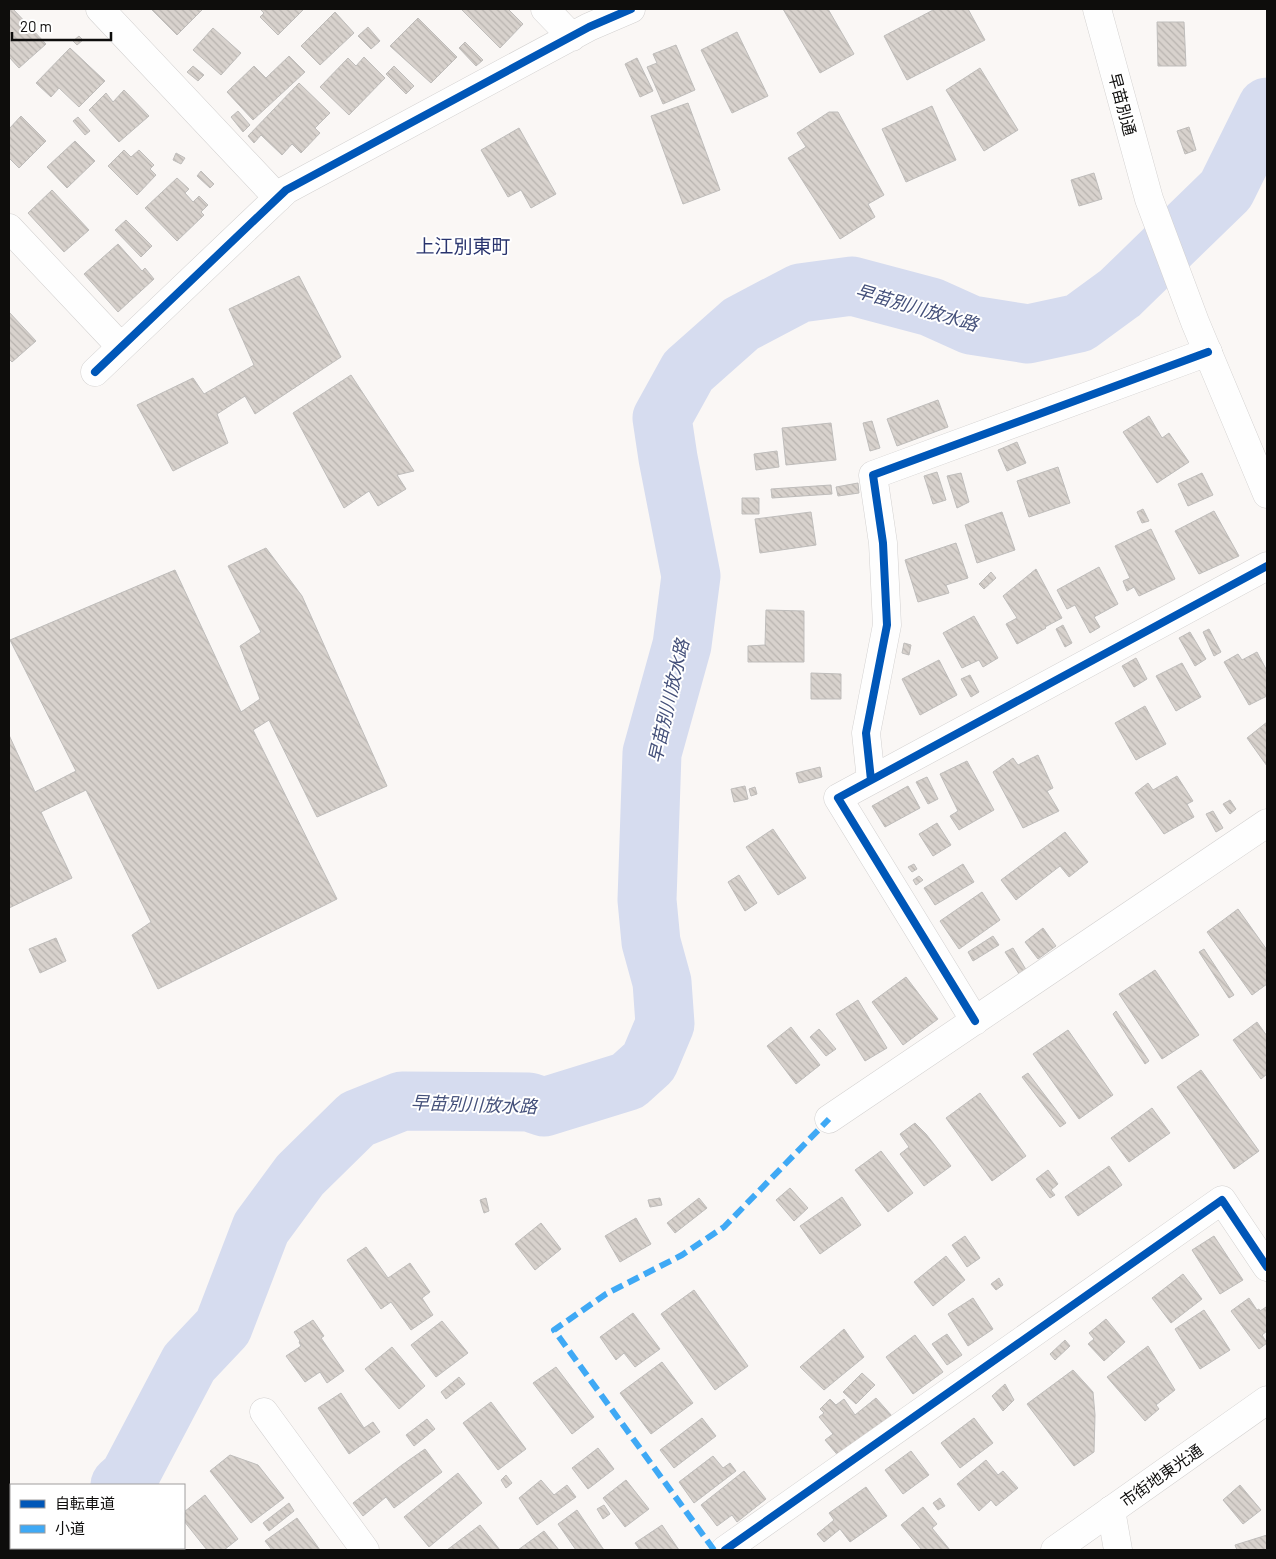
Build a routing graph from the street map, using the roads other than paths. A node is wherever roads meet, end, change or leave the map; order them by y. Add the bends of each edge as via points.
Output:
1 (100, 9) edge
2 (545, 9) edge
3 (631, 9) edge
4 (1097, 9) edge
5 (572, 37) junction
6 (278, 198) junction
7 (13, 241) edge
8 (121, 347) junction
9 (1208, 352) junction
10 (95, 372) dead end
11 (1267, 494) edge
12 (1267, 566) edge
13 (871, 780) junction
14 (1267, 823) edge
15 (975, 1021) junction
16 (829, 1119) dead end
17 (1267, 1266) edge
18 (1267, 1400) edge
19 (264, 1412) dead end
20 (1111, 1510) junction
21 (365, 1550) edge
22 (725, 1550) edge
23 (1055, 1550) edge
24 (1118, 1550) edge

1 - 6 street
2 - 5 street
3 - 5 street
4 - 9 street, 早苗別通 via 1149,199
5 - 6 street via 286,190
6 - 8 street
7 - 8 street
8 - 10 street
9 - 11 street
9 - 13 street via 874,475 883,543 887,625 866,733
12 - 13 street
13 - 15 street via 838,798
14 - 15 street
15 - 16 street
17 - 22 street via 1222,1200
18 - 20 street, 市街地東光通
19 - 21 street
20 - 23 street, 市街地東光通
20 - 24 street

